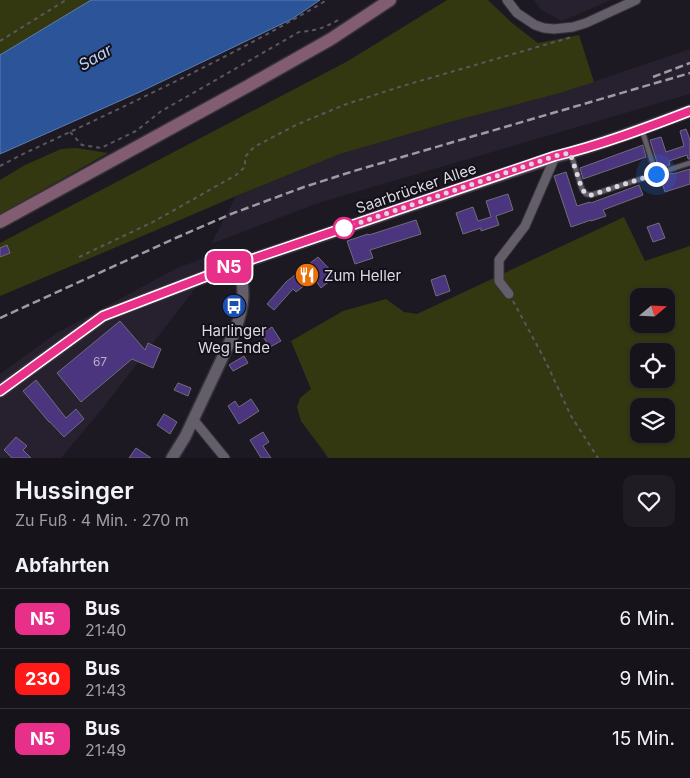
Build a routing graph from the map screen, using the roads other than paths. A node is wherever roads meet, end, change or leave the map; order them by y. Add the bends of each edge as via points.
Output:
1 (390, 0) edge
2 (507, 0) edge
3 (636, 0) edge
4 (690, 111) edge
5 (641, 129) junction
6 (570, 153) junction
7 (555, 156) junction
8 (690, 163) edge
9 (656, 174) junction
10 (0, 222) edge
11 (238, 264) junction
12 (509, 294) road end
13 (0, 391) edge
14 (193, 419) junction
15 (172, 458) edge
16 (225, 458) edge

1 - 10 main road via 248,86
2 - 3 street via 517,13 535,26 554,29 586,23
4 - 5 street, Saarbrücker Allee
5 - 6 street, Saarbrücker Allee
5 - 9 lane
6 - 7 street, Saarbrücker Allee
6 - 9 lane via 586,194
7 - 11 street, Saarbrücker Allee
7 - 12 street via 524,226 498,260 498,281
8 - 9 lane
11 - 13 street, Saarbrücker Allee via 103,316
11 - 14 street via 243,286 242,314
14 - 15 street
14 - 16 street

